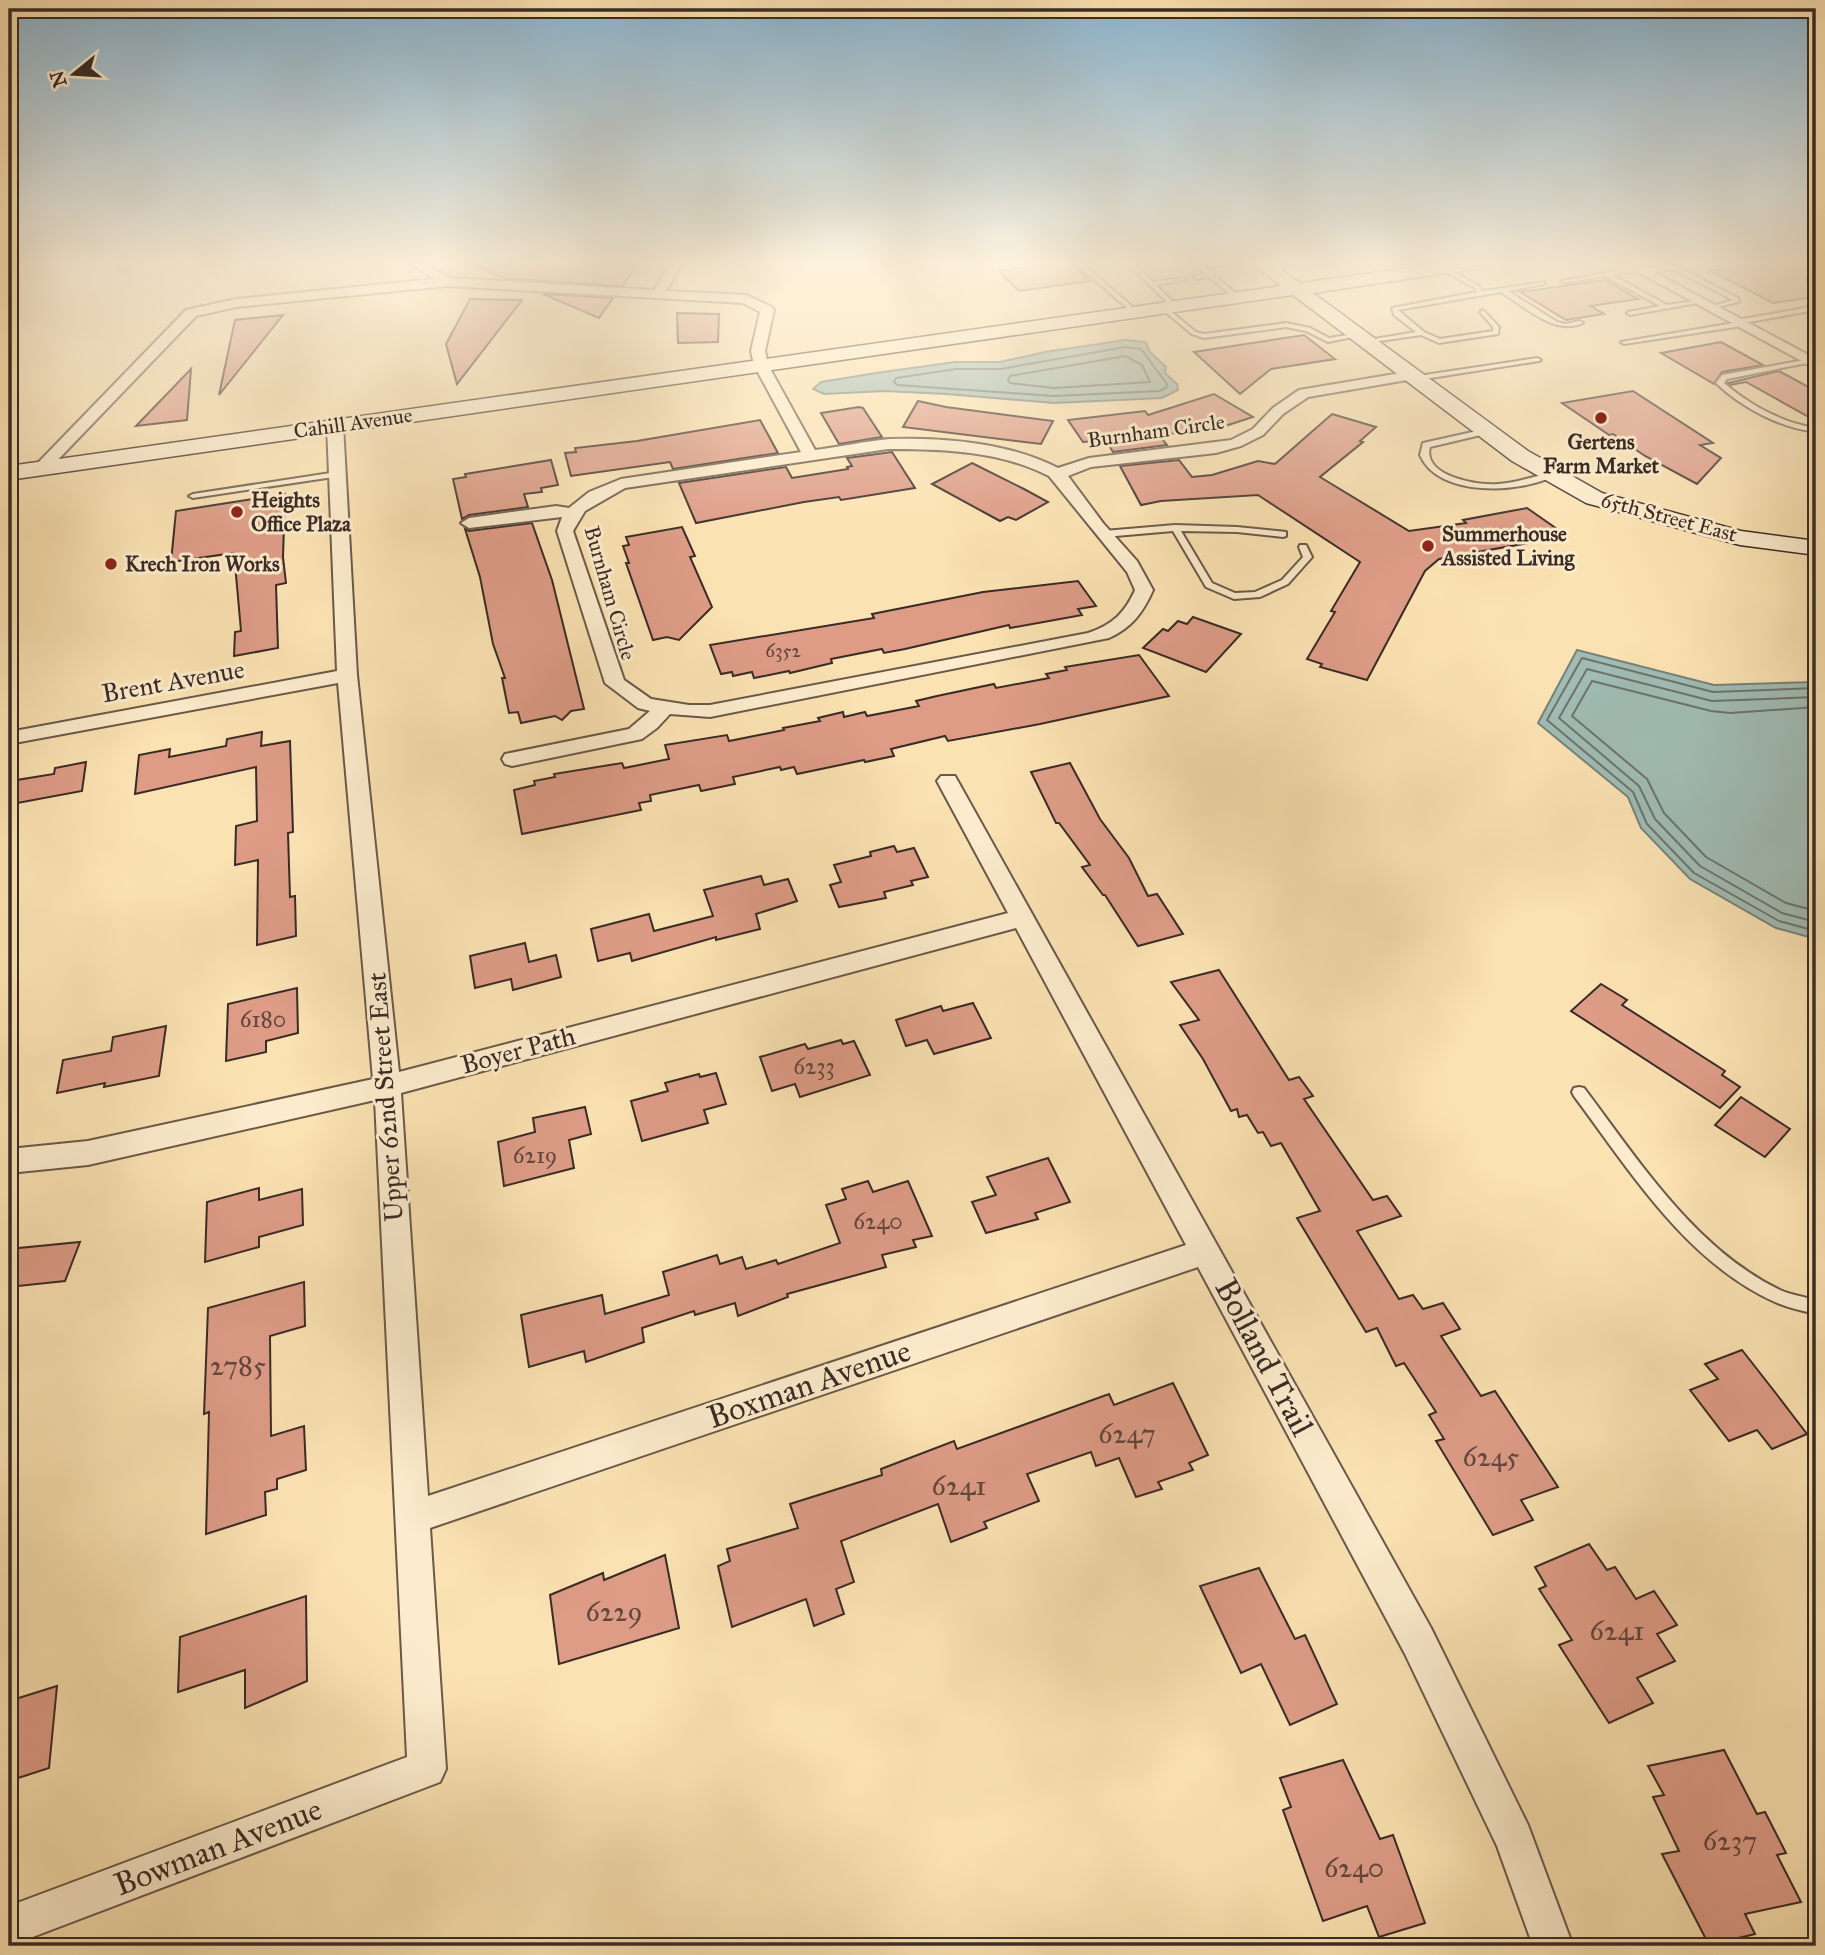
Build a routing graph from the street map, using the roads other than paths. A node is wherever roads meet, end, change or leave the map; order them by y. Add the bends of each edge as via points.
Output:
1 (152, 353) edge
2 (758, 353) edge
3 (849, 353) edge
4 (1384, 353) edge
5 (1795, 353) edge
6 (1537, 360) dead end
7 (1813, 363) edge
8 (761, 366) junction
9 (1415, 376) junction
10 (335, 425) junction
11 (1816, 430) edge
12 (1486, 431) junction
13 (810, 455) junction
14 (42, 467) junction
15 (9, 472) edge
16 (337, 474) junction
17 (1057, 474) junction
18 (1553, 474) junction
19 (193, 496) dead end
20 (573, 513) junction
21 (469, 523) dead end
22 (1175, 528) junction
23 (1104, 534) junction
24 (1283, 534) dead end
25 (1303, 547) dead end
26 (1816, 548) edge
27 (347, 675) junction
28 (664, 708) junction
29 (9, 738) edge
30 (512, 759) dead end
31 (948, 781) dead end
32 (1022, 918) junction
33 (387, 1087) junction
34 (1579, 1092) dead end
35 (9, 1161) edge
36 (1207, 1251) junction
37 (1816, 1307) edge
38 (411, 1518) junction
39 (427, 1769) joint
40 (9, 1926) edge
41 (1553, 1946) edge

1 - 14 street
2 - 8 street
3 - 8 street, Cahill Avenue
4 - 9 street, 65th Street East
5 - 7 street
6 - 9 lane
7 - 11 lane via 1725,377 1720,383 1790,424
8 - 10 street, Cahill Avenue
8 - 13 street
9 - 12 street, 65th Street East
9 - 17 street, Burnham Circle via 1304,393 1258,432 1236,443 1089,463
10 - 14 street, Cahill Avenue
10 - 16 street, Upper 62nd Street East
12 - 18 street, 65th Street East
12 - 18 lane via 1426,445 1424,460 1456,480 1494,487
13 - 17 street, Burnham Circle via 888,443 932,445 1011,456
13 - 20 street, Burnham Circle via 621,484
14 - 15 street, Cahill Avenue
16 - 19 lane
16 - 27 street, Upper 62nd Street East
17 - 23 street, Burnham Circle
18 - 26 street, 65th Street East via 1594,498 1727,534
20 - 21 street via 556,510
20 - 28 street, Burnham Circle via 565,531 611,675 632,696
22 - 23 lane
22 - 24 lane via 1231,527
22 - 25 lane via 1209,586 1234,596 1257,595 1285,582 1308,557
23 - 28 street, Burnham Circle via 1139,573 1144,590 1130,618 1105,634 737,707
27 - 29 street, Brent Avenue
27 - 33 street, Upper 62nd Street East
28 - 30 street via 635,734
31 - 32 street, Bolland Trail
32 - 33 street, Boyer Path
32 - 36 street, Bolland Trail
33 - 35 street, Boyer Path via 88,1153
33 - 38 street, Upper 62nd Street East
34 - 37 lane via 1663,1199 1718,1259 1751,1284
36 - 38 street, Boxman Avenue
36 - 41 street, Bolland Trail via 1466,1735 1514,1839
38 - 39 street, Upper 62nd Street East
39 - 40 street, Bowman Avenue

